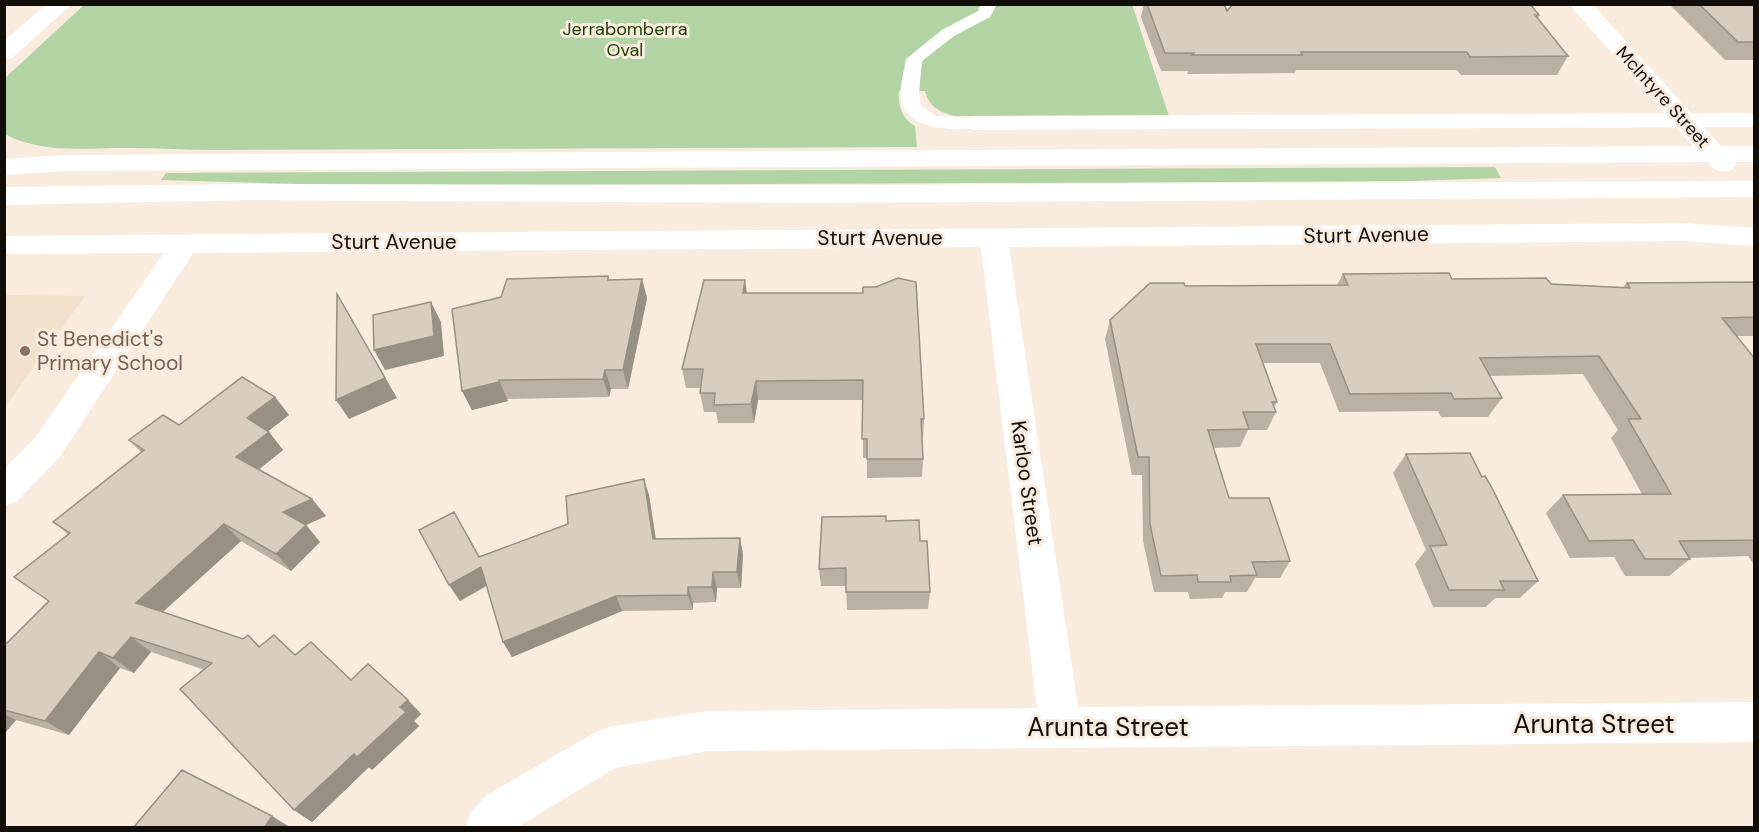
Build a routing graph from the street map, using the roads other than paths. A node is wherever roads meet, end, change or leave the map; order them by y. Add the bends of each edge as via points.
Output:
1 (62, 4) edge
2 (989, 4) edge
3 (1580, 4) edge
4 (8, 50) edge
5 (1755, 120) edge
6 (1684, 121) junction
7 (975, 123) joint
8 (4, 146) edge
9 (1714, 154) junction
10 (1755, 154) edge
11 (65, 163) junction
12 (4, 167) edge
13 (4, 187) edge
14 (1750, 189) edge
15 (248, 192) junction
16 (4, 196) edge
17 (994, 237) junction
18 (1755, 237) edge
19 (185, 244) junction
20 (4, 245) edge
21 (4, 492) edge
22 (1755, 722) edge
23 (1060, 728) junction
24 (487, 828) edge

1 - 4 street
2 - 7 lane via 984,14 948,33 914,59 909,98 915,111 927,121
3 - 6 street, McIntyre Street
5 - 6 street
6 - 7 street
6 - 9 street, McIntyre Street
8 - 11 street
9 - 10 street
9 - 11 street
9 - 14 street, McIntyre Street
11 - 12 street
13 - 15 street via 87,185
14 - 15 street, Sturt Avenue via 826,194
15 - 16 street, Sturt Avenue
17 - 18 street, Sturt Avenue via 1682,232
17 - 19 street, Sturt Avenue
17 - 23 street, Karloo Street
19 - 20 street, Sturt Avenue
19 - 21 street via 47,448
22 - 23 street, Arunta Street
23 - 24 street, Arunta Street via 706,731 609,748 502,810

